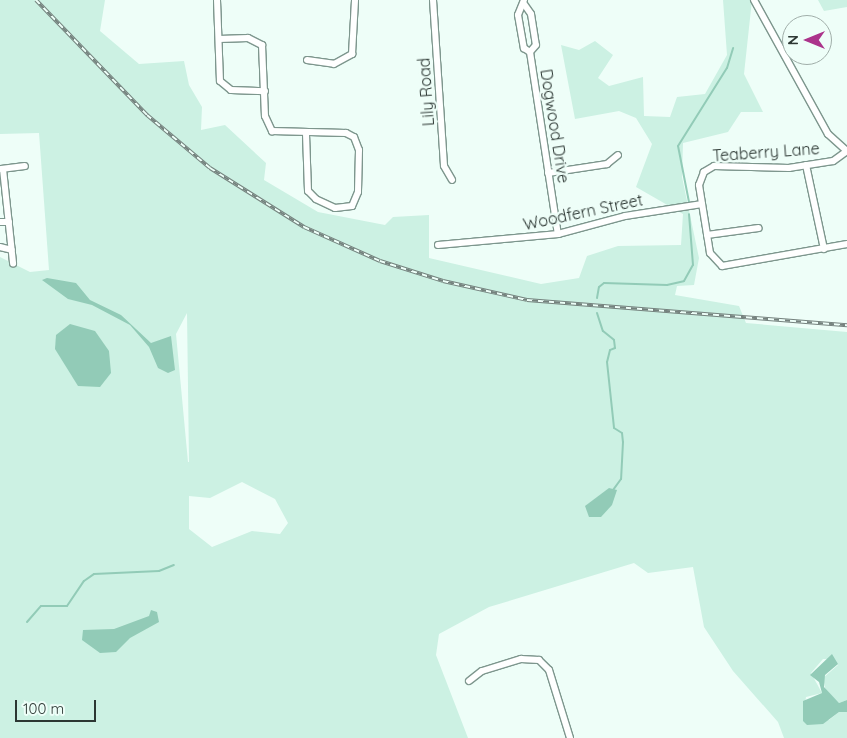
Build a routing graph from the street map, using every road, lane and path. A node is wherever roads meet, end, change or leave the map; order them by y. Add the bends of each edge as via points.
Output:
1 (218, 0) edge
2 (355, 0) edge
3 (433, 0) edge
4 (754, 0) edge
5 (524, 2) edge
6 (218, 38) junction
7 (530, 52) junction
8 (307, 60) dead end
9 (265, 91) junction
10 (306, 134) junction
11 (847, 151) edge
12 (618, 155) dead end
13 (806, 165) junction
14 (24, 166) dead end
15 (2, 169) edge
16 (548, 174) junction
17 (452, 180) dead end
18 (702, 204) junction
19 (0, 222) edge
20 (9, 222) junction
21 (759, 228) dead end
22 (558, 234) junction
23 (707, 235) junction
24 (847, 244) edge
25 (438, 245) dead end
26 (0, 247) edge
27 (824, 249) junction
28 (12, 250) junction
29 (13, 263) dead end
30 (469, 681) dead end
31 (570, 738) edge

1 - 6 street
2 - 8 street via 352,54 334,64
3 - 17 street, Lily Road via 444,166
4 - 11 street via 828,134
5 - 7 street, Dogwood Drive via 531,14 536,45
5 - 7 street, Dogwood Drive via 518,15 524,48
6 - 9 street via 248,38 262,45
6 - 9 street via 219,77 223,86 231,90
7 - 16 street, Dogwood Drive
9 - 10 street via 266,123 272,132
10 - 10 street via 308,191 316,200 336,208 352,206 358,192 357,142 346,133
11 - 13 street, Teaberry Lane via 833,160
12 - 16 street via 607,164
13 - 18 street, Teaberry Lane via 711,167 700,181
13 - 27 street
14 - 15 street
15 - 20 street
16 - 22 street, Dogwood Drive
18 - 22 street, Woodfern Street via 626,216
18 - 23 street, Teaberry Lane
19 - 20 street
20 - 28 street
21 - 23 street
22 - 25 street, Woodfern Street
23 - 27 street, Teaberry Lane via 712,258 726,267
24 - 27 street, Teaberry Lane
26 - 28 street
28 - 29 street
30 - 31 street via 482,672 513,662 539,660 549,670

